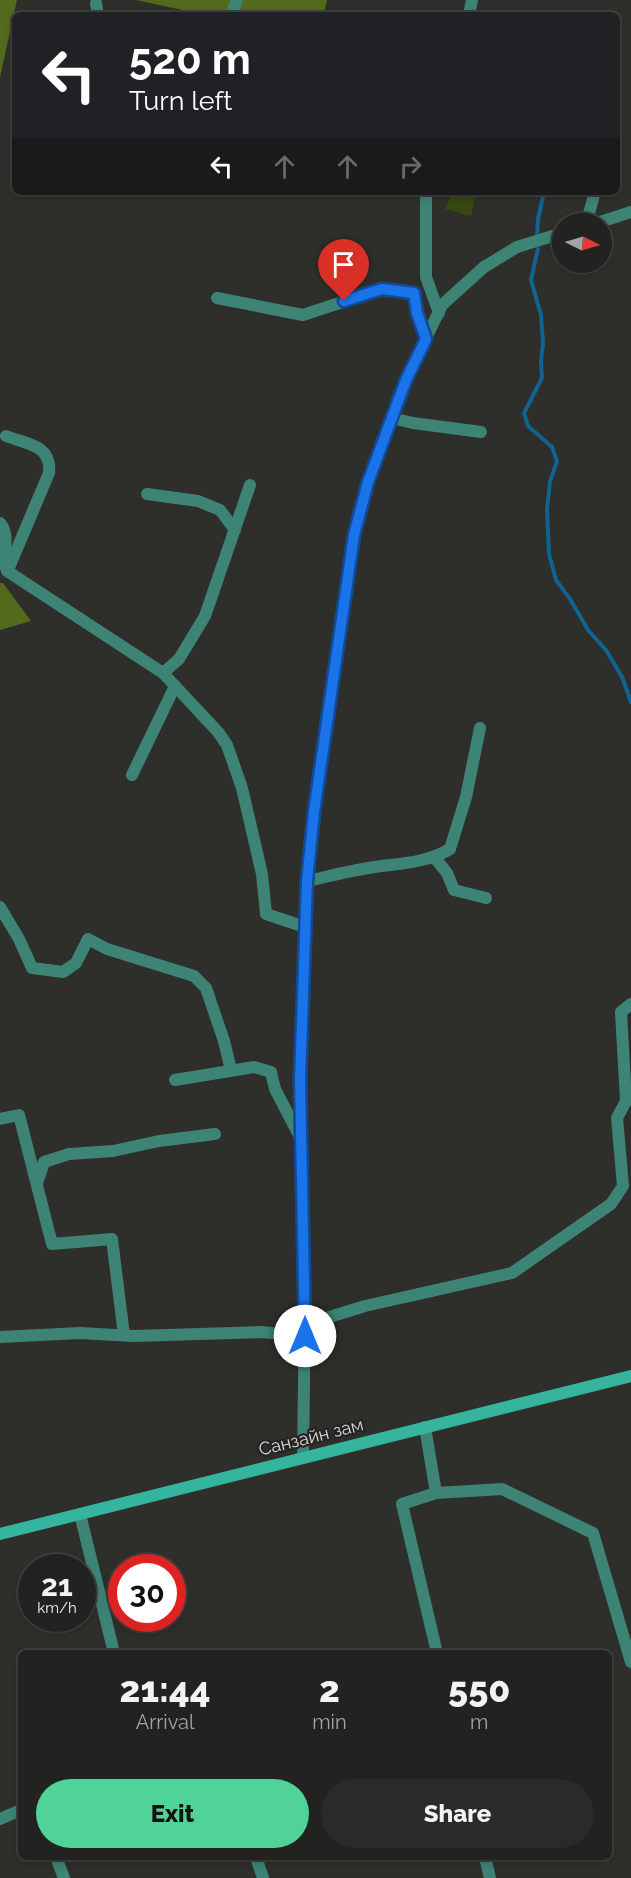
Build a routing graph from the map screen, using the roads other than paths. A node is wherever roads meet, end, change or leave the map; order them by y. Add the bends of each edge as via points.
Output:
1 (427, 195) edge
2 (594, 195) edge
3 (589, 213) edge
4 (631, 214) edge
5 (612, 219) edge
6 (552, 236) edge
7 (217, 298) dead end
8 (439, 313) junction
9 (426, 339) junction
10 (392, 418) junction
11 (481, 432) dead end
12 (6, 436) dead end
13 (250, 485) dead end
14 (147, 494) dead end
15 (0, 523) edge
16 (235, 530) junction
17 (7, 571) junction
18 (164, 673) junction
19 (175, 686) junction
20 (480, 728) dead end
21 (132, 775) dead end
22 (435, 858) junction
23 (307, 881) junction
24 (486, 898) dead end
25 (0, 907) edge
26 (305, 927) junction
27 (631, 1004) edge
28 (231, 1070) junction
29 (175, 1080) dead end
30 (0, 1119) edge
31 (215, 1134) dead end
32 (301, 1138) junction
33 (37, 1184) junction
34 (305, 1332) junction
35 (124, 1335) junction
36 (0, 1336) edge
37 (631, 1376) edge
38 (425, 1427) junction
39 (303, 1458) junction
40 (436, 1493) junction
41 (80, 1514) junction
42 (0, 1534) edge
43 (113, 1650) edge
44 (436, 1650) edge
45 (631, 1662) edge
46 (18, 1811) edge
47 (0, 1820) edge
48 (57, 1860) edge
49 (257, 1860) edge
50 (486, 1860) edge
51 (64, 1878) edge
52 (263, 1878) edge
53 (490, 1878) edge

1 - 8 street via 426,277
2 - 3 street
4 - 5 street
6 - 8 street via 517,247 484,267 442,305
7 - 9 street via 303,315 382,289 414,293
8 - 9 street
9 - 10 street
10 - 11 street
10 - 23 street via 368,482 354,535
12 - 17 street via 45,452 50,461 49,473
13 - 16 street
14 - 16 street via 198,501 220,510
15 - 17 street via 6,539
16 - 18 street via 206,616 179,659
17 - 18 street
18 - 19 street
19 - 21 street
19 - 26 street via 227,745 242,788 262,874 266,914
20 - 22 street via 466,797 450,849
22 - 23 street
22 - 24 street via 454,890
23 - 26 street
25 - 28 street via 32,968 63,972 76,963 88,939 107,949 194,976 206,988
26 - 32 street
27 - 34 street via 621,1012 626,1101 616,1118 623,1186 611,1204 512,1273 365,1306 323,1319
28 - 29 street
28 - 32 street via 254,1066 271,1072 275,1089
30 - 33 street via 19,1115
31 - 33 street via 69,1154 44,1162
32 - 34 street
33 - 35 street via 52,1244 112,1239
34 - 35 street
34 - 39 street
35 - 36 street via 80,1332
37 - 38 main road, Санзайн зам
38 - 39 main road, Санзайн зам
38 - 40 street
39 - 41 main road, Санзайн зам
40 - 44 street via 402,1504
40 - 45 street via 502,1489 593,1533
41 - 42 main road, Санзайн зам
41 - 43 street
46 - 47 street
48 - 51 street
49 - 52 street
50 - 53 street

